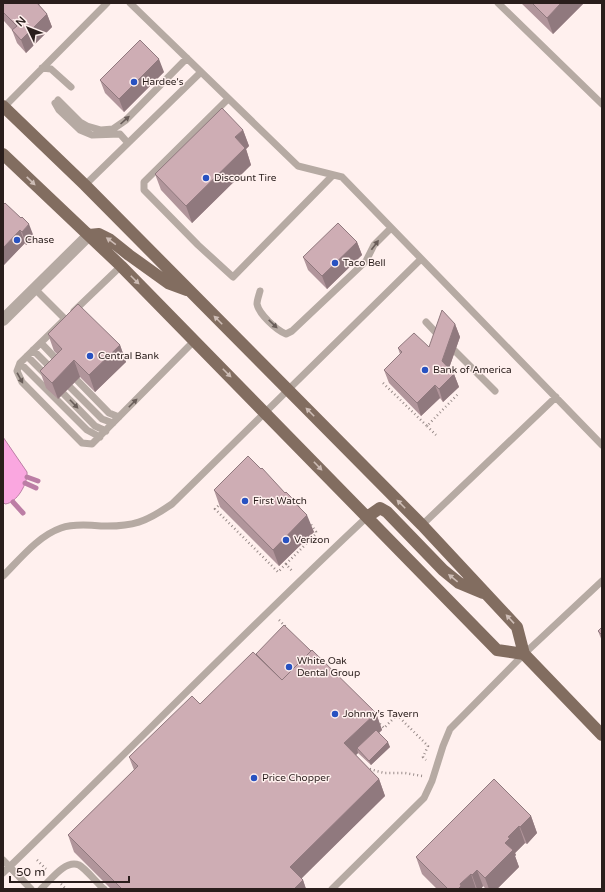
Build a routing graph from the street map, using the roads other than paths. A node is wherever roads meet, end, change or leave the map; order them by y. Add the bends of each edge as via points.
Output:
1 (107, 3) edge
2 (130, 3) edge
3 (498, 3) edge
4 (187, 58) junction
5 (42, 68) junction
6 (201, 72) junction
7 (71, 87) dead end
8 (228, 99) junction
9 (602, 104) edge
10 (3, 107) edge
11 (128, 143) junction
12 (3, 154) edge
13 (333, 175) junction
14 (85, 185) junction
15 (391, 228) junction
16 (89, 235) junction
17 (421, 258) junction
18 (121, 266) junction
19 (35, 289) junction
20 (260, 291) dead end
21 (190, 292) junction
22 (65, 319) junction
23 (3, 320) edge
24 (426, 322) dead end
25 (441, 338) edge
26 (194, 340) junction
27 (41, 343) junction
28 (33, 350) junction
29 (455, 351) dead end
30 (27, 356) junction
31 (20, 363) junction
32 (288, 389) junction
33 (495, 391) dead end
34 (556, 397) junction
35 (265, 412) junction
36 (119, 417) junction
37 (113, 423) junction
38 (106, 430) junction
39 (100, 436) junction
40 (602, 444) edge
41 (367, 517) junction
42 (422, 525) junction
43 (3, 576) edge
44 (602, 581) edge
45 (488, 596) junction
46 (524, 654) junction
47 (602, 735) edge
48 (3, 860) edge
49 (10, 867) junction
50 (3, 873) edge
51 (31, 889) edge
52 (41, 889) edge
53 (104, 889) edge
54 (332, 889) edge

1 - 5 lane
2 - 4 lane
3 - 9 lane
4 - 6 lane
11 -> 4 lane via 120,134 92,135 80,130 59,110 57,101 87,126 102,130 113,129 126,120
5 - 7 lane via 51,69
5 - 10 lane
6 - 8 lane
6 - 11 lane
8 - 13 lane via 298,166
8 - 13 lane via 144,182 144,190 233,277
10 - 14 main road
11 - 14 lane
12 -> 16 main road
13 - 15 lane via 342,177
14 - 21 main road
15 - 17 lane
20 -> 15 lane via 257,303 262,313 279,331 286,334 366,261 374,245
16 - 18 main road
16 - 19 street
21 -> 16 main road via 168,283 110,239 99,234
17 - 32 lane
17 - 34 lane
18 - 22 lane
18 -> 26 main road
19 - 22 lane
19 - 23 street
32 -> 21 main road
22 - 27 lane
24 - 25 lane
26 -> 35 main road
36 -> 26 lane
27 - 28 lane
27 - 36 lane via 109,413
28 - 30 lane
28 - 37 lane via 102,419
29 - 33 lane
30 - 31 lane
30 -> 38 lane via 95,426
31 - 39 lane via 87,430
31 -> 39 lane via 17,371 22,382 82,444 92,444
32 - 35 lane
42 -> 32 main road
34 - 40 lane
34 - 42 lane
35 -> 41 main road
35 - 43 lane via 172,504 154,517 132,525 63,527 40,540
36 - 37 lane
37 - 38 lane
38 - 39 lane
45 -> 41 main road via 459,583 443,570 387,512 380,508
41 - 46 main road via 497,650
41 - 49 lane via 185,692
42 - 45 main road
44 - 46 lane
46 -> 45 main road via 517,627
46 - 47 main road
46 - 54 lane via 450,729 424,798
48 - 49 lane
49 - 50 lane
49 - 51 lane
52 - 53 lane via 66,866 72,864 80,865

